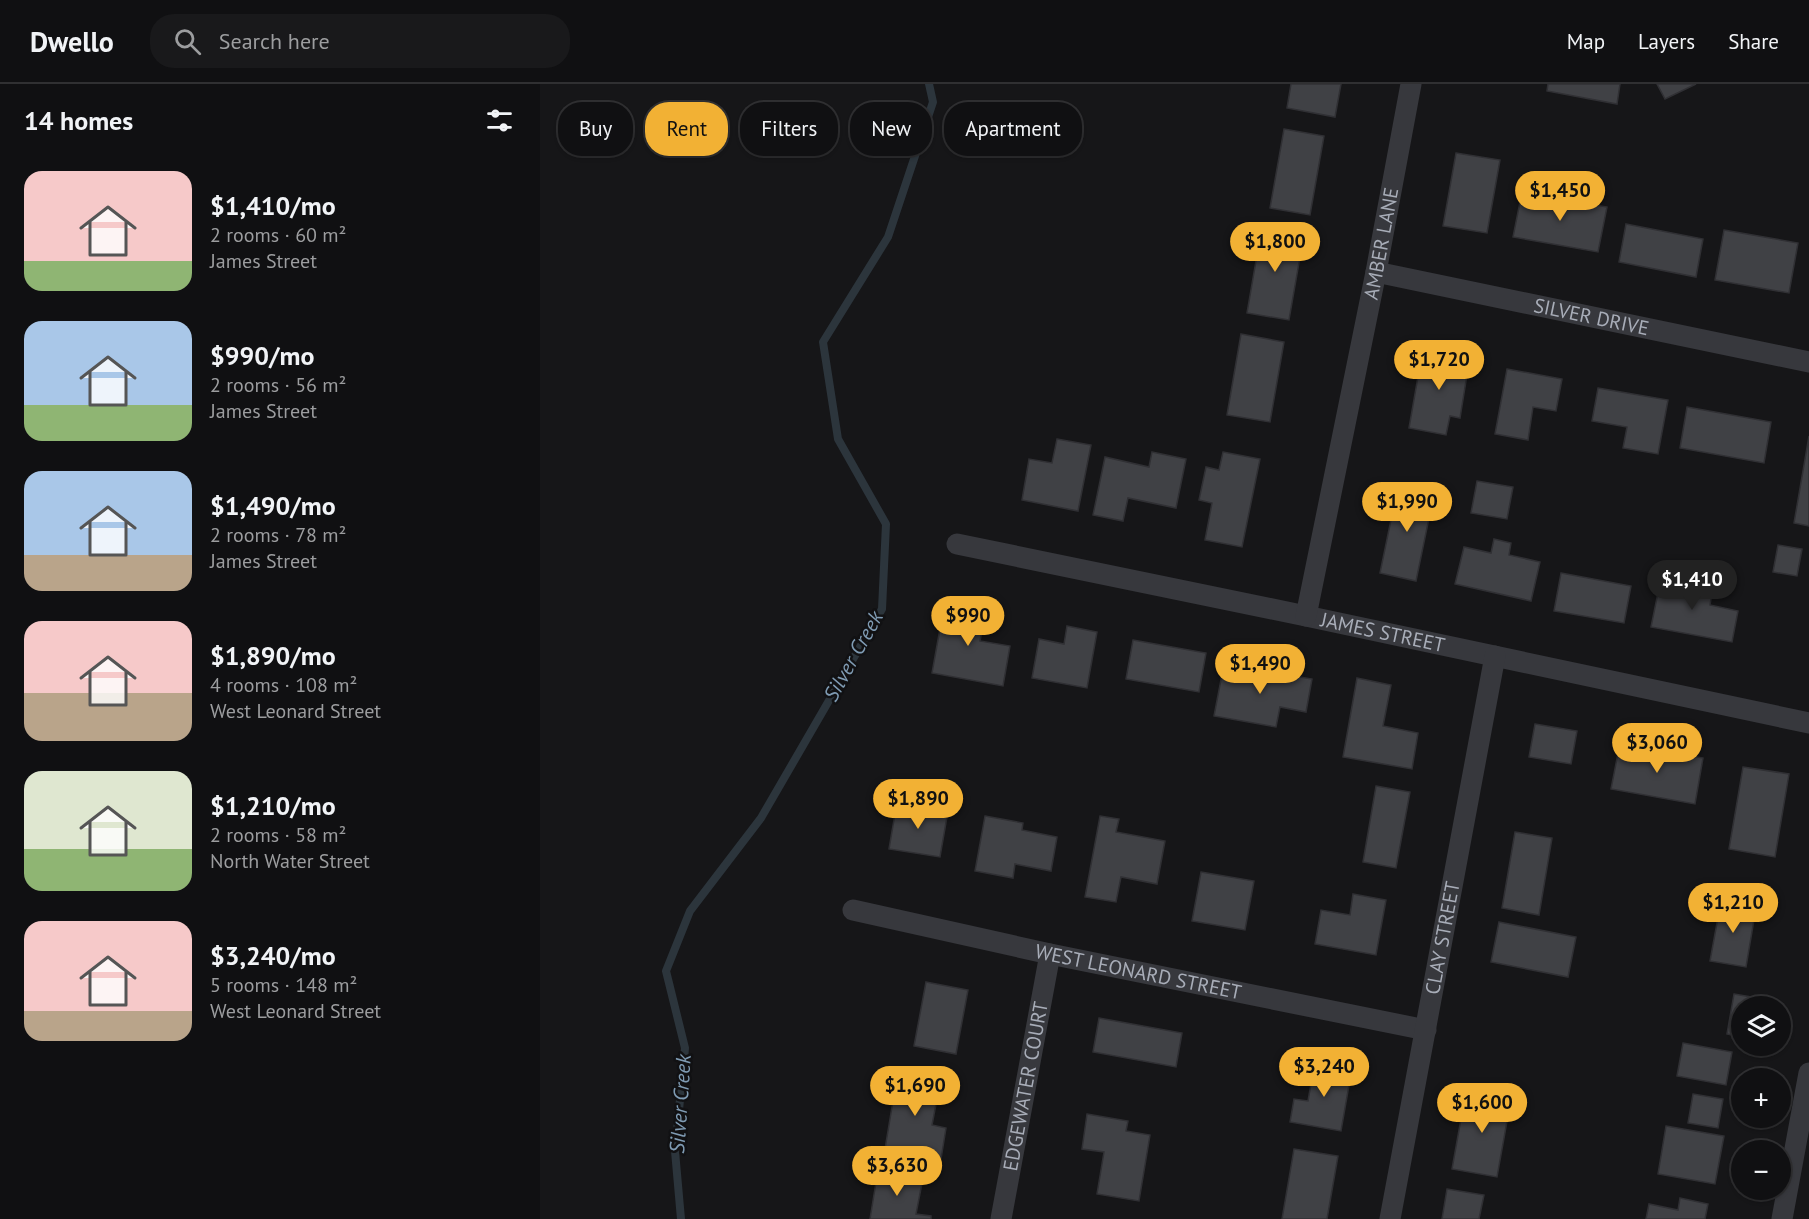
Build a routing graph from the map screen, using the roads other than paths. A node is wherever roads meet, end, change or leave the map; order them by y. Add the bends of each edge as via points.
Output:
1 (1411, 84) edge
2 (1376, 272) junction
3 (1809, 362) edge
4 (957, 544) dead end
5 (1306, 616) junction
6 (1495, 656) junction
7 (1809, 723) edge
8 (853, 910) dead end
9 (1050, 954) junction
10 (1426, 1030) junction
11 (1809, 1073) edge
12 (1806, 1107) edge
13 (1001, 1219) edge
14 (1390, 1219) edge
15 (1782, 1219) edge

1 - 2 street, AMBER LANE
2 - 3 street, SILVER DRIVE
2 - 5 street, AMBER LANE
4 - 5 street, JAMES STREET
5 - 6 street, JAMES STREET
6 - 7 street, JAMES STREET
6 - 10 street, CLAY STREET
8 - 9 street, WEST LEONARD STREET
9 - 10 street, WEST LEONARD STREET
9 - 13 street, EDGEWATER COURT
10 - 14 street, CLAY STREET
11 - 12 street
12 - 15 street

